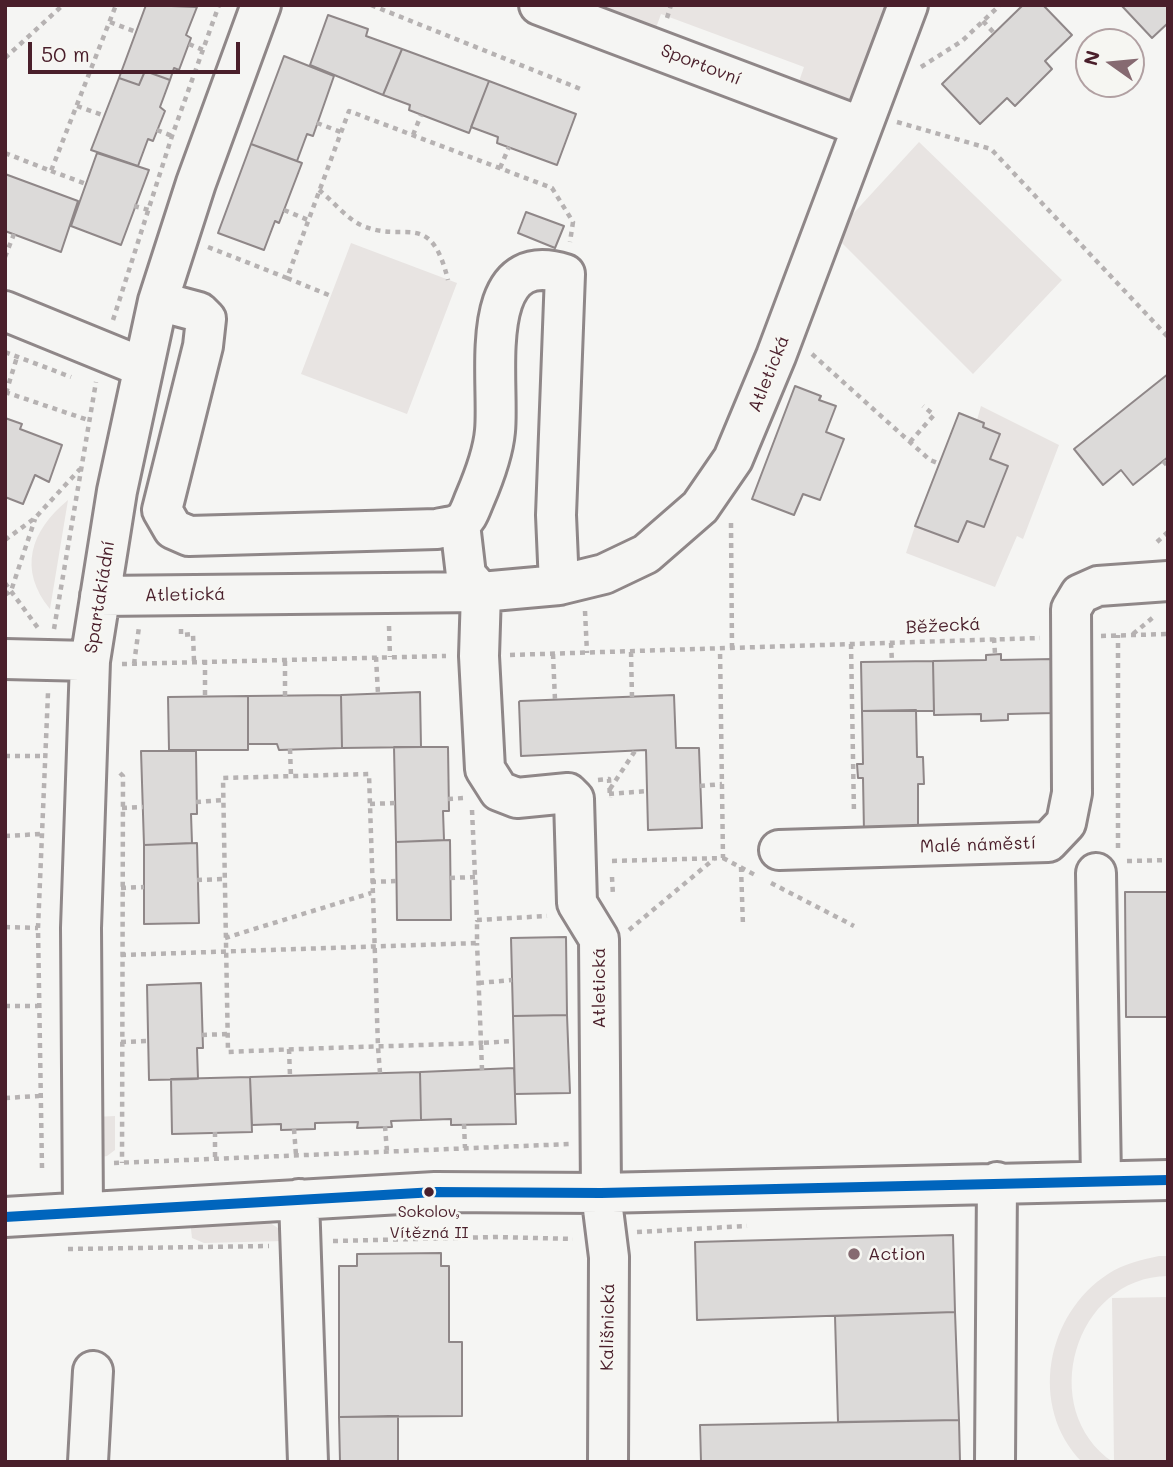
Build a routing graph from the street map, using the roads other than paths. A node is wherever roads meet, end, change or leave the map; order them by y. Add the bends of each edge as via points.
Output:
1 (261, 5) edge
2 (539, 5) edge
3 (908, 5) edge
4 (877, 124) junction
5 (158, 302) junction
6 (5, 311) edge
7 (142, 367) junction
8 (460, 524) junction
9 (572, 582) junction
10 (481, 592) junction
11 (1166, 595) edge
12 (100, 596) junction
13 (5, 659) edge
14 (90, 661) junction
15 (779, 850) dead end
16 (1096, 873) dead end
17 (1101, 1180) junction
18 (1168, 1180) edge
19 (997, 1182) junction
20 (601, 1193) junction
21 (299, 1199) junction
22 (83, 1212) junction
23 (5, 1217) edge
24 (93, 1371) dead end
25 (88, 1462) edge
26 (308, 1462) edge
27 (608, 1462) edge
28 (995, 1462) edge

1 - 5 street, Spartakiádní via 195,183
2 - 4 street, Sportovní
3 - 4 street, Atletická
4 - 9 street, Atletická via 733,459 700,507 657,545 604,574
5 - 7 street, Spartakiádní
5 - 8 street via 198,312 206,319 162,510 173,529 189,536 438,529
6 - 7 street
7 - 12 street, Spartakiádní
8 - 9 street via 485,475 495,433 496,320 506,290 523,275 547,269 565,274 556,515
8 - 10 street via 466,575
9 - 10 street, Atletická
10 - 12 street, Atletická
10 - 20 street, Atletická via 479,656 485,769 491,783 517,798 568,793 574,799 577,904 599,939
11 - 15 street, Malé náměstí via 1098,586 1080,594 1071,609 1072,793 1066,823 1048,842
12 - 14 street, Spartakiádní
13 - 14 street via 47,647
14 - 22 street, Spartakiádní via 81,928
16 - 17 street
17 - 18 street
17 - 19 street
19 - 20 street
19 - 28 street
20 - 21 street via 435,1192
20 - 27 street, Kališnická via 608,1238
21 - 22 street
21 - 26 street
22 - 23 street
24 - 25 street

